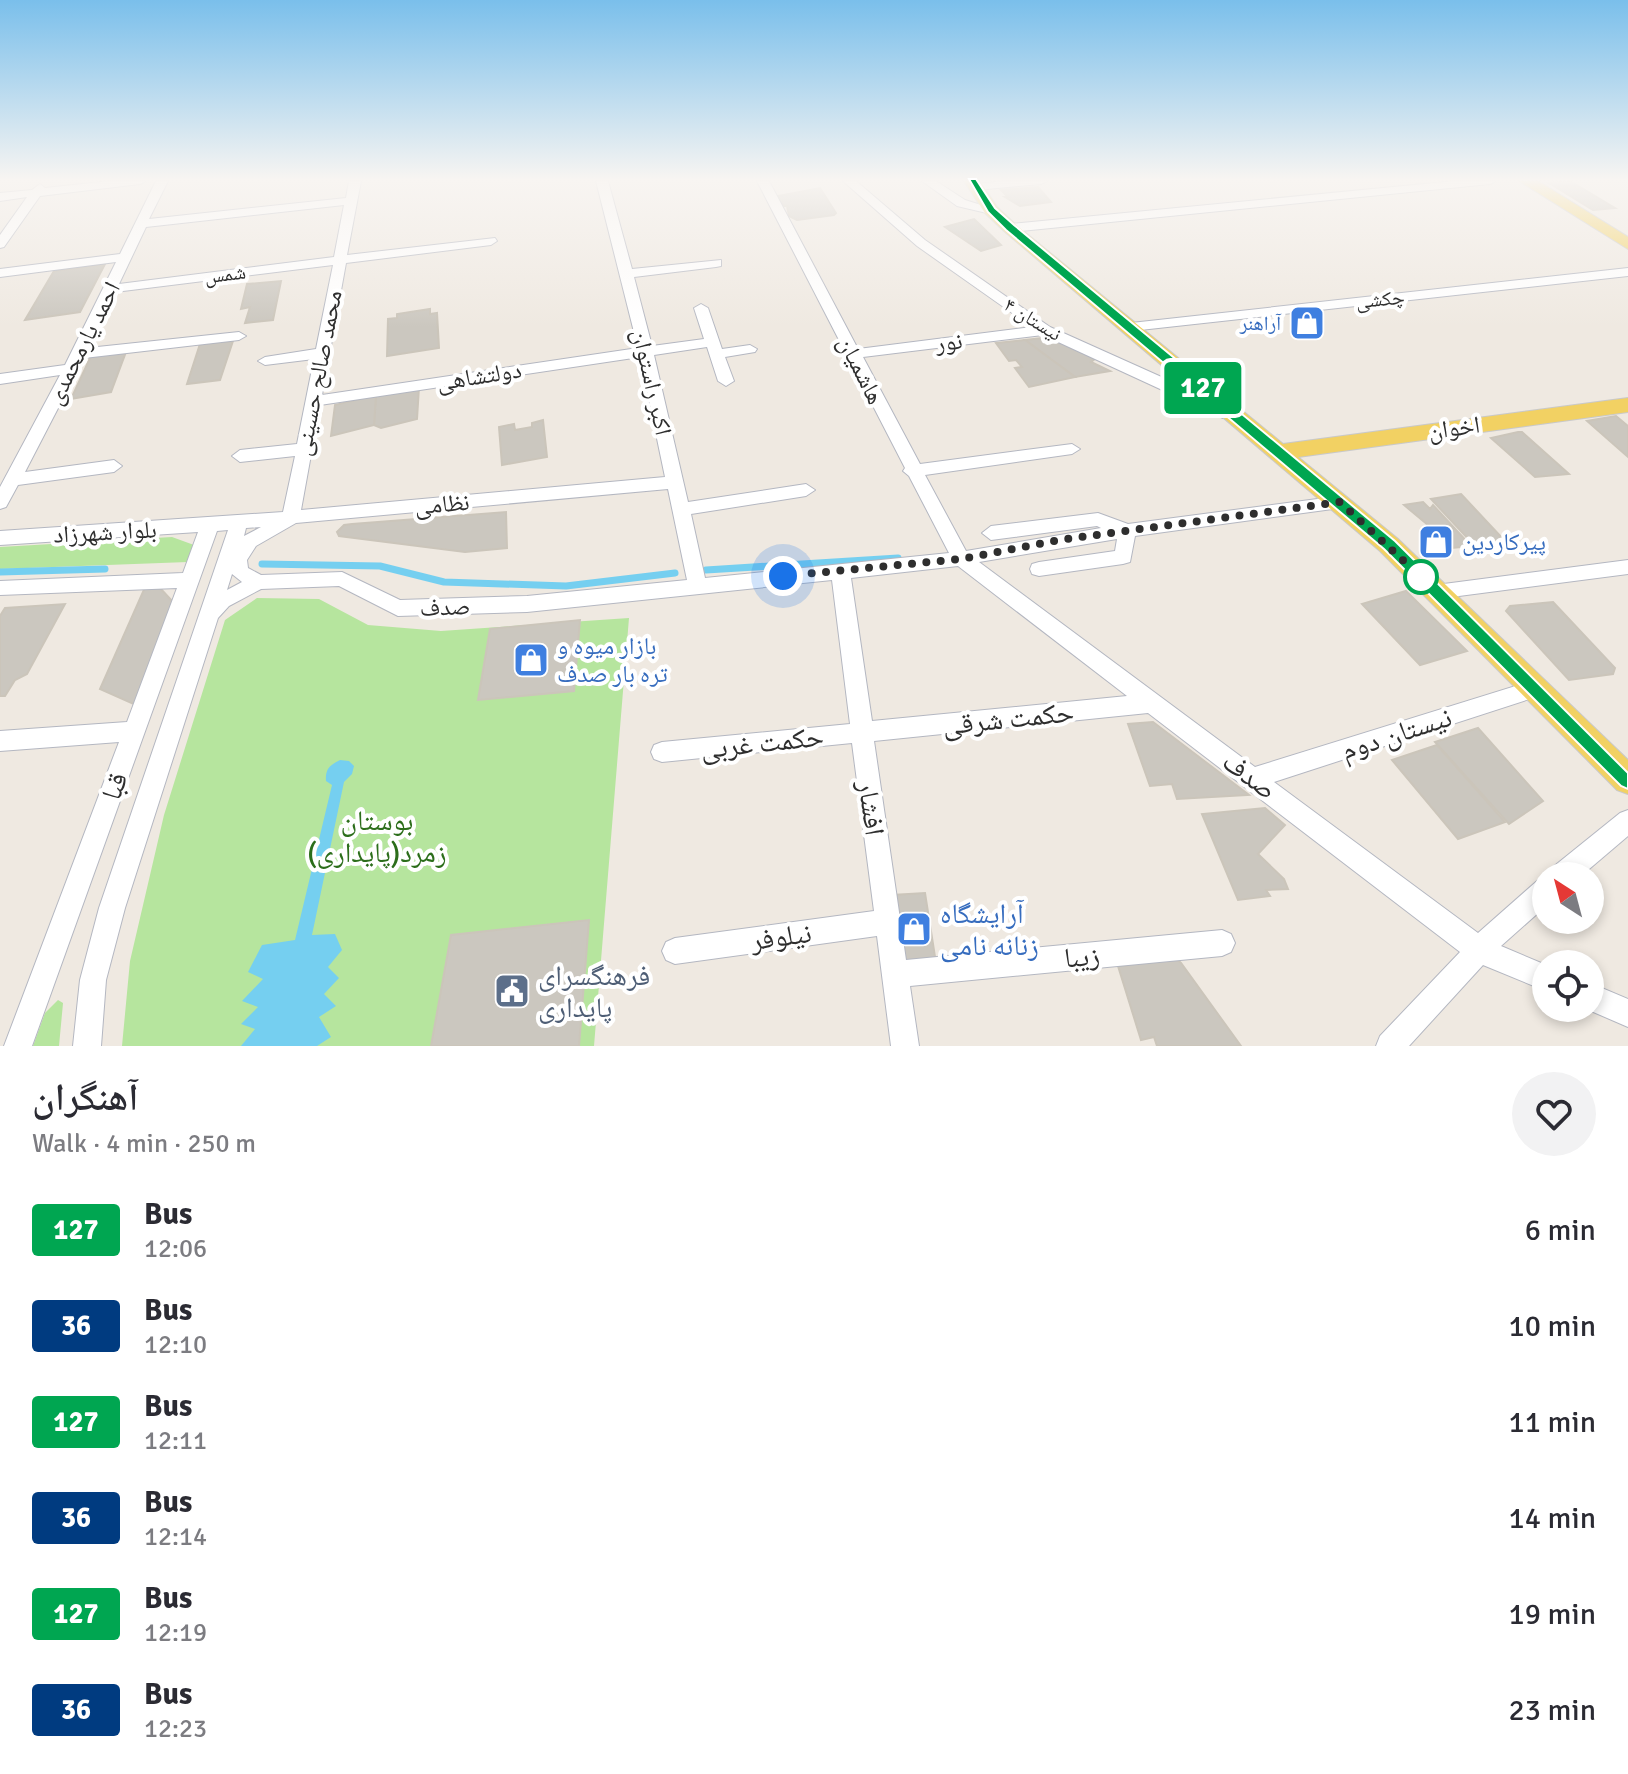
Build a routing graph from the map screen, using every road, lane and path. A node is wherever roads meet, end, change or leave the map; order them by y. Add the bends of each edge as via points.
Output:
1 (138, 230) edge
2 (346, 230) edge
3 (615, 230) edge
4 (788, 230) edge
5 (906, 230) edge
6 (1012, 230) edge
7 (491, 241) dead end
8 (125, 257) junction
9 (340, 259) junction
10 (716, 263) dead end
11 (1628, 272) edge
12 (0, 273) edge
13 (626, 274) junction
14 (110, 289) junction
15 (701, 308) dead end
16 (1131, 327) junction
17 (1045, 330) junction
18 (239, 336) dead end
19 (713, 348) junction
20 (750, 349) dead end
21 (646, 350) junction
22 (322, 353) junction
23 (78, 354) junction
24 (852, 354) junction
25 (265, 361) dead end
26 (71, 369) junction
27 (0, 379) edge
28 (726, 381) dead end
29 (313, 401) junction
30 (1628, 405) edge
31 (1240, 419) junction
32 (304, 449) junction
33 (1072, 449) dead end
34 (1280, 452) junction
35 (240, 456) dead end
36 (114, 466) dead end
37 (912, 471) junction
38 (12, 480) junction
39 (675, 482) junction
40 (806, 490) dead end
41 (1340, 502) junction
42 (0, 503) edge
43 (681, 509) junction
44 (291, 518) junction
45 (239, 523) junction
46 (210, 525) junction
47 (1127, 531) junction
48 (991, 533) dead end
49 (0, 538) edge
50 (961, 559) junction
51 (1628, 567) edge
52 (1039, 569) dead end
53 (840, 570) junction
54 (190, 580) junction
55 (258, 582) junction
56 (697, 584) junction
57 (0, 588) edge
58 (1436, 592) junction
59 (209, 614) junction
60 (1538, 688) junction
61 (1154, 703) junction
62 (134, 731) junction
63 (862, 732) junction
64 (0, 741) edge
65 (662, 752) dead end
66 (1254, 778) junction
67 (1628, 780) edge
68 (1628, 821) edge
69 (1579, 862) edge
70 (1532, 902) edge
71 (888, 922) junction
72 (1222, 943) dead end
73 (675, 951) dead end
74 (1480, 951) junction
75 (1532, 972) edge
76 (895, 974) junction
77 (1604, 1003) edge
78 (1628, 1013) edge
79 (18, 1046) edge
80 (87, 1046) edge
81 (905, 1046) edge
82 (1390, 1046) edge

1 - 8 street, احمد یارمحمدی
2 - 9 street, محمد صالح حسینی
3 - 13 street, اکبر راستوان
4 - 24 street, هاشمیان
5 - 17 street, نیستان ۴
6 - 16 main road
7 - 9 street, شمس
8 - 12 street
8 - 14 street, احمد یارمحمدی
9 - 14 street, شمس
9 - 22 street, محمد صالح حسینی
10 - 13 street
11 - 16 street, چکشی
13 - 21 street, اکبر راستوان
14 - 23 street, احمد یارمحمدی
15 - 19 street
16 - 31 main road
17 - 24 street, نور
17 - 31 street, نیستان ۴
18 - 23 street
19 - 20 street, دولتشاهی
19 - 21 street, دولتشاهی
19 - 28 street
21 - 29 street, دولتشاهی
21 - 39 street, اکبر راستوان
22 - 25 street
22 - 29 street, محمد صالح حسینی
23 - 26 street, احمد یارمحمدی
24 - 37 street, هاشمیان
26 - 27 street
26 - 38 street, احمد یارمحمدی
29 - 32 street, محمد صالح حسینی
30 - 34 main road, اخوان
31 - 34 main road
32 - 35 street
32 - 44 street, محمد صالح حسینی
33 - 37 street
34 - 41 main road
36 - 38 street
37 - 50 street, هاشمیان
38 - 42 street, احمد یارمحمدی
39 - 43 street, اکبر راستوان
39 - 44 street, نظامی
40 - 43 street
41 - 47 street, صدف
41 - 58 main road
43 - 56 street, اکبر راستوان
44 - 45 street, نظامی
44 - 55 street via 260,534 237,559 240,572
45 - 46 street, نظامی
45 - 59 street, قبا
46 - 49 street, بلوار شهرزاد
46 - 54 street, قبا
47 - 48 street via 1098,519
47 - 50 street, صدف
47 - 52 street via 1123,557
50 - 53 street, صدف
50 - 61 street, صدف
51 - 58 street
53 - 56 street, صدف
53 - 63 street, افشار
54 - 57 street
54 - 62 street, قبا
55 - 56 street, صدف via 342,579 398,608 527,604
55 - 59 street, صدف
58 - 60 main road
59 - 80 street, قبا via 112,908 93,980
60 - 66 street, نیستان دوم
60 - 67 main road
61 - 63 street, حکمت شرقی
61 - 66 street, صدف
62 - 64 street
62 - 79 street, قبا
63 - 65 street, حکمت غربی
63 - 71 street, افشار
66 - 74 street, صدف
68 - 69 street
70 - 74 street
71 - 73 street, نیلوفر
71 - 76 street, افشار
72 - 76 street, زیبا
74 - 75 street, صدف
74 - 82 street
76 - 81 street, افشار
77 - 78 street

